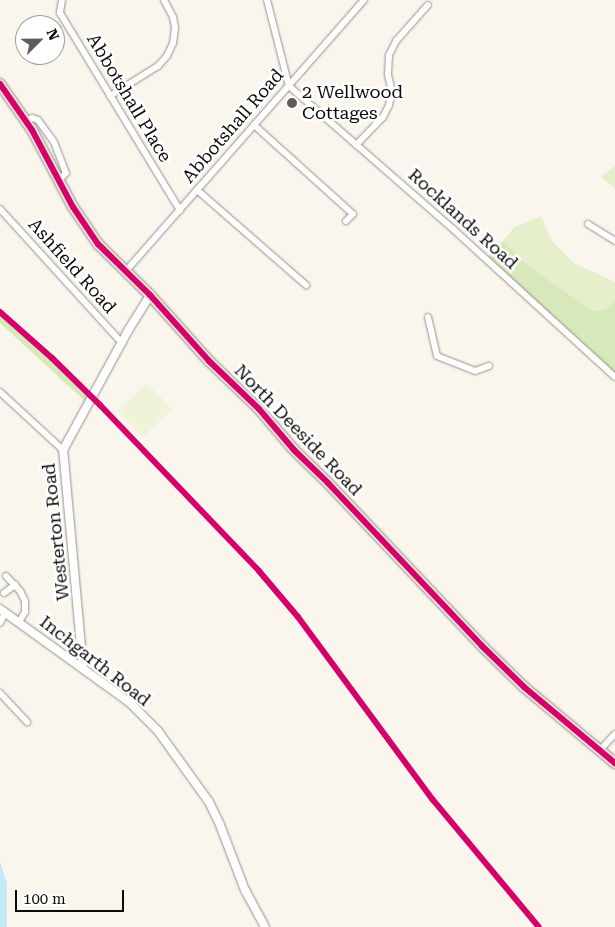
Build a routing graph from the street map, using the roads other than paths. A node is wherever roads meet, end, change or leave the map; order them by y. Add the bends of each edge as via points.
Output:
1 (62, 0) edge
2 (164, 0) edge
3 (267, 0) edge
4 (364, 0) edge
5 (428, 5) dead end
6 (0, 84) edge
7 (289, 86) junction
8 (110, 96) junction
9 (254, 125) junction
10 (356, 145) junction
11 (197, 190) junction
12 (0, 209) edge
13 (180, 210) junction
14 (346, 221) dead end
15 (588, 224) dead end
16 (615, 241) edge
17 (125, 272) junction
18 (306, 285) dead end
19 (150, 295) junction
20 (428, 317) dead end
21 (122, 343) junction
22 (489, 366) dead end
23 (615, 377) edge
24 (0, 392) edge
25 (63, 450) junction
26 (6, 576) dead end
27 (15, 585) junction
28 (4, 594) dead end
29 (2, 611) edge
30 (19, 622) junction
31 (0, 623) edge
32 (83, 668) junction
33 (0, 693) edge
34 (27, 722) dead end
35 (615, 734) edge
36 (600, 750) junction
37 (615, 763) edge
38 (265, 927) edge

1 - 8 street, Abbotshall Place via 60,13
2 - 8 street via 175,28 167,56 158,66
3 - 7 street
4 - 7 street, Abbotshall Road
5 - 10 street via 392,48 388,74 392,92 389,105
6 - 17 main road, North Deeside Road via 26,121 84,225
7 - 9 street, Abbotshall Road
7 - 10 street, Rocklands Road
8 - 13 street, Abbotshall Place
9 - 11 street, Abbotshall Road
9 - 14 street via 353,214
10 - 23 street, Rocklands Road
11 - 13 street, Abbotshall Road
11 - 18 street
12 - 21 street, Ashfield Road
13 - 17 street, Abbotshall Road
15 - 16 street
17 - 19 main road, North Deeside Road
19 - 21 street, Westerton Road
19 - 36 main road, North Deeside Road via 482,646 524,687
20 - 22 street via 436,356 475,371
21 - 25 street, Westerton Road
24 - 25 street
25 - 32 street, Westerton Road
26 - 27 street
27 - 28 street
27 - 30 street via 26,605
29 - 30 street, Inchgarth Road
29 - 31 street
30 - 32 street, Inchgarth Road
32 - 38 street, Inchgarth Road via 129,702 158,731 193,778 220,825 245,890
33 - 34 street
35 - 36 street
36 - 37 main road, North Deeside Road

